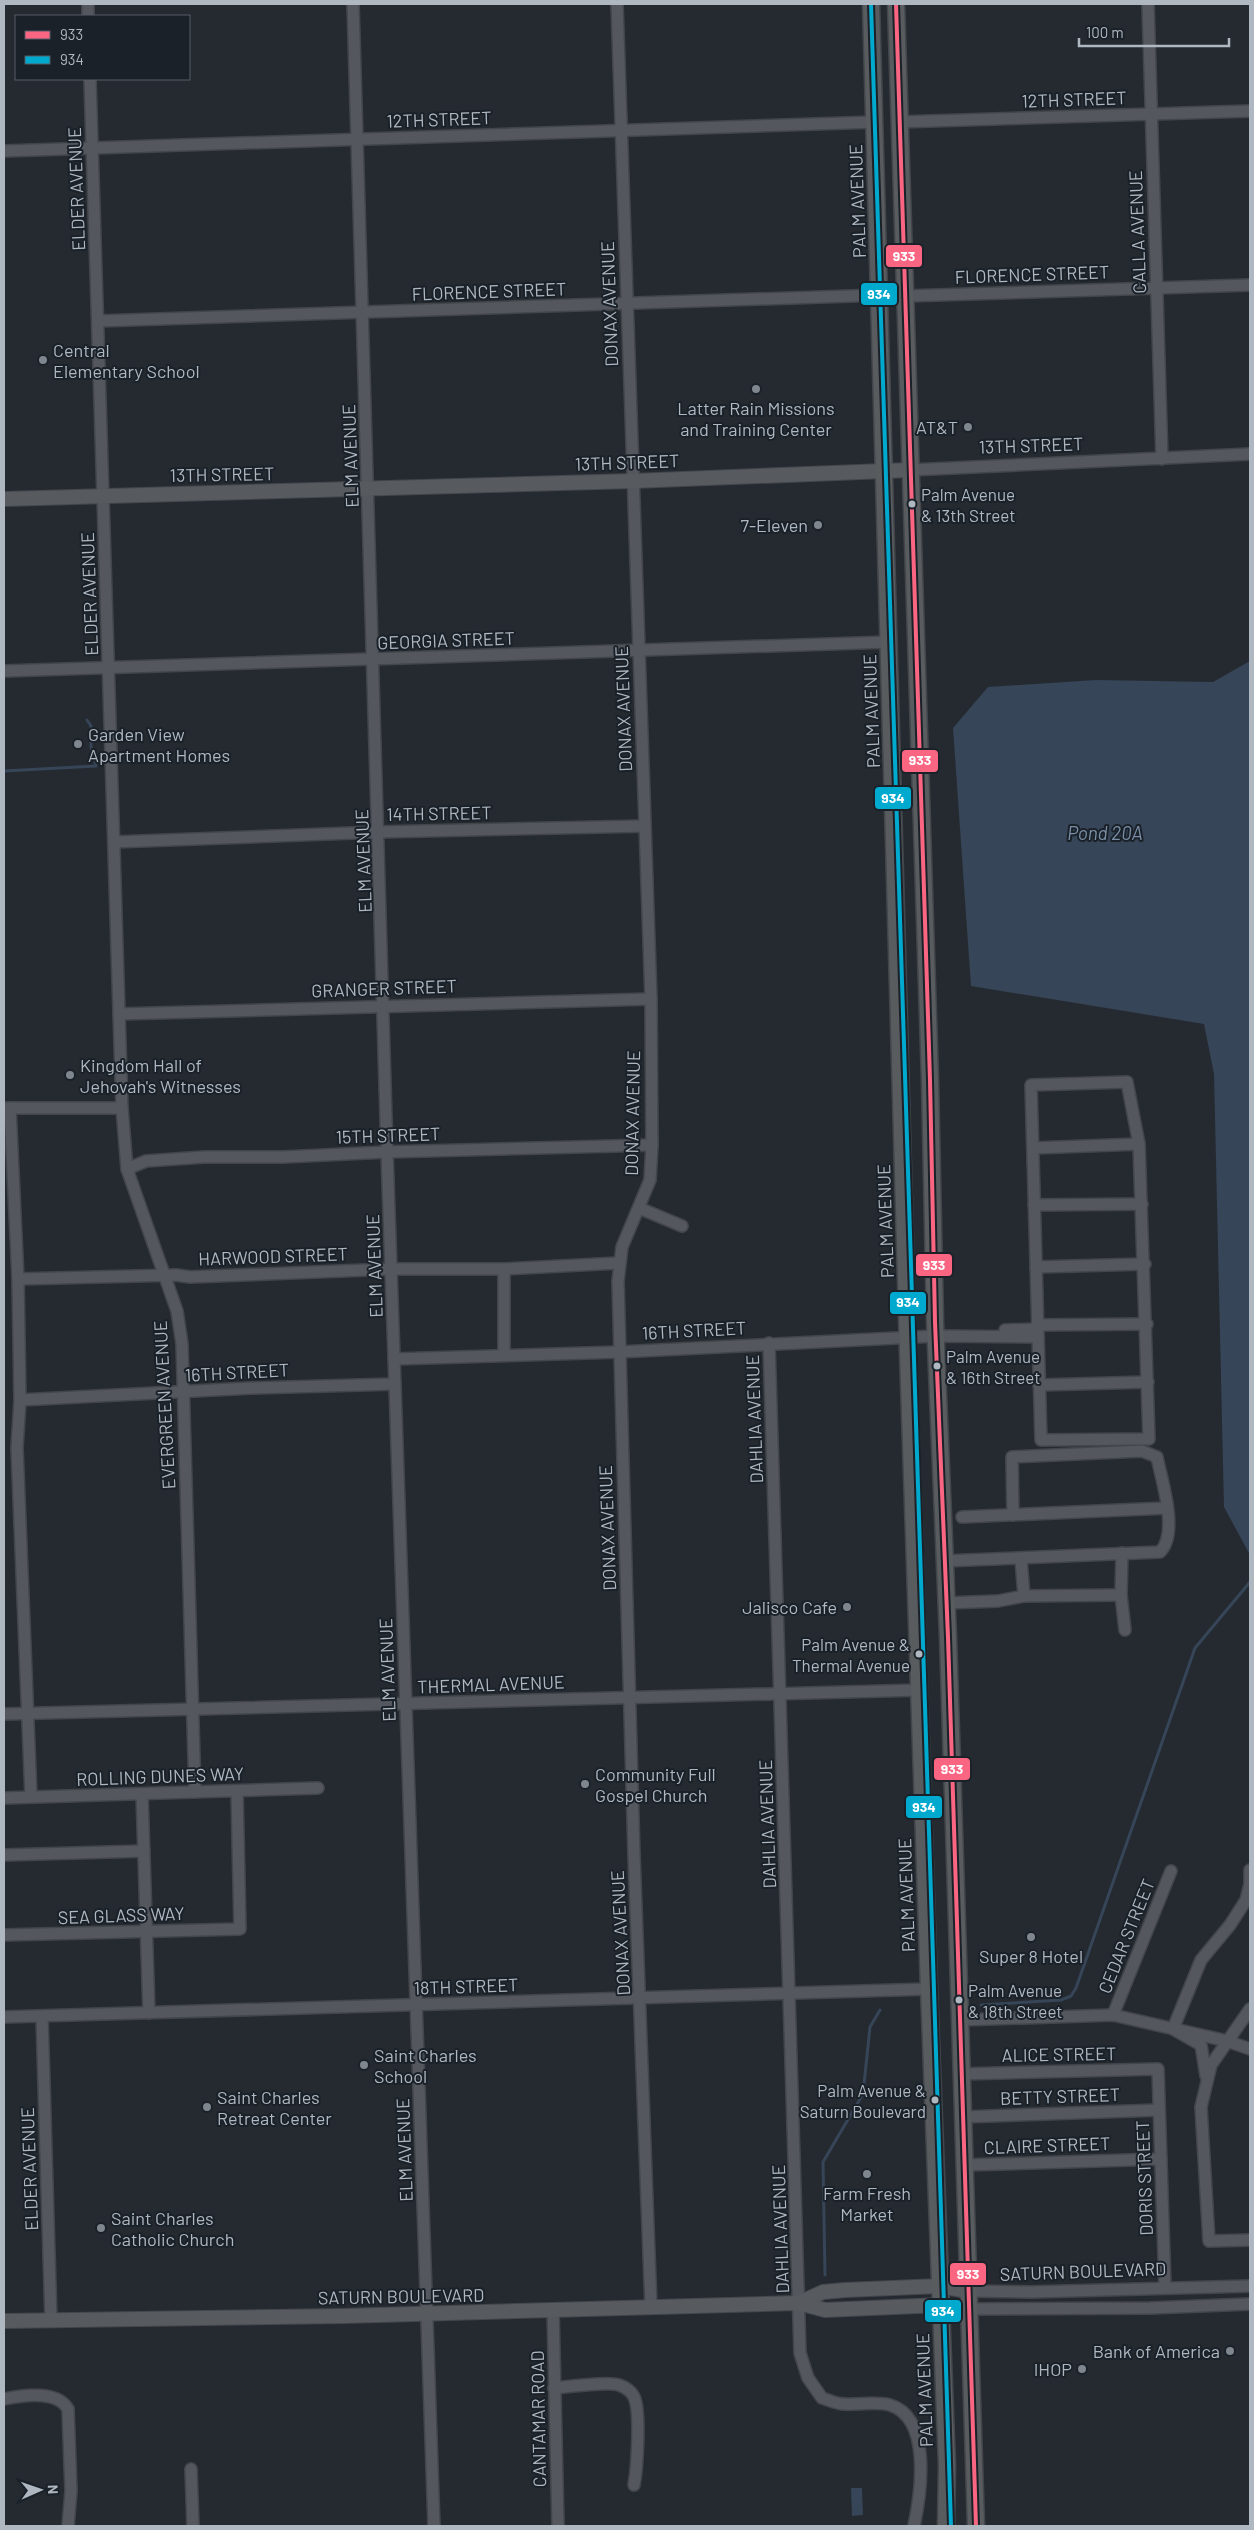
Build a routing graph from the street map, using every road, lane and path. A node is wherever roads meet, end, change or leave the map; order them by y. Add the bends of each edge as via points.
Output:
1 (353, 4) edge
2 (617, 4) edge
3 (871, 4) edge
4 (896, 4) edge
5 (1148, 4) edge
6 (90, 80) edge
7 (1250, 111) edge
8 (1151, 114) junction
9 (875, 122) junction
10 (898, 122) junction
11 (621, 129) junction
12 (357, 139) junction
13 (92, 148) junction
14 (4, 151) edge
15 (902, 210) junction
16 (1250, 285) edge
17 (1157, 288) junction
18 (880, 295) junction
19 (905, 296) junction
20 (627, 304) junction
21 (363, 313) junction
22 (98, 321) junction
23 (1250, 454) edge
24 (1162, 459) junction
25 (910, 470) junction
26 (884, 471) junction
27 (633, 481) junction
28 (368, 489) junction
29 (103, 496) junction
30 (4, 499) edge
31 (889, 642) junction
32 (639, 651) junction
33 (374, 659) junction
34 (108, 667) junction
35 (4, 671) edge
36 (645, 826) junction
37 (379, 832) junction
38 (114, 842) junction
39 (651, 998) junction
40 (384, 1006) junction
41 (119, 1014) junction
42 (7, 1108) edge
43 (122, 1108) junction
44 (1139, 1144) junction
45 (652, 1145) junction
46 (1033, 1148) junction
47 (387, 1152) junction
48 (127, 1169) junction
49 (1142, 1204) junction
50 (1034, 1205) junction
51 (639, 1208) junction
52 (682, 1226) dead end
53 (619, 1262) junction
54 (1145, 1264) junction
55 (1036, 1267) junction
56 (391, 1269) junction
57 (504, 1269) junction
58 (164, 1276) junction
59 (18, 1279) junction
60 (1147, 1324) junction
61 (1038, 1330) junction
62 (936, 1336) junction
63 (908, 1338) junction
64 (769, 1344) junction
65 (619, 1352) junction
66 (504, 1355) junction
67 (394, 1358) junction
68 (1148, 1382) junction
69 (395, 1384) junction
70 (1039, 1385) junction
71 (183, 1392) junction
72 (20, 1400) junction
73 (1167, 1508) junction
74 (1013, 1515) junction
75 (962, 1517) dead end
76 (1122, 1553) junction
77 (1021, 1559) junction
78 (944, 1561) junction
79 (1121, 1595) junction
80 (1024, 1596) junction
81 (946, 1603) junction
82 (1125, 1630) dead end
83 (920, 1690) junction
84 (780, 1694) junction
85 (630, 1698) junction
86 (406, 1704) junction
87 (193, 1709) junction
88 (4, 1714) edge
89 (27, 1714) junction
90 (318, 1788) dead end
91 (237, 1791) junction
92 (195, 1792) junction
93 (142, 1794) junction
94 (31, 1797) junction
95 (4, 1798) edge
96 (144, 1851) junction
97 (4, 1855) edge
98 (1250, 1870) edge
99 (1171, 1871) dead end
100 (146, 1931) junction
101 (4, 1935) edge
102 (929, 1989) junction
103 (790, 1994) junction
104 (641, 1998) junction
105 (416, 2005) junction
106 (1250, 2009) edge
107 (149, 2013) junction
108 (1113, 2015) junction
109 (42, 2016) junction
110 (4, 2017) edge
111 (960, 2020) junction
112 (1173, 2029) junction
113 (1227, 2041) junction
114 (1250, 2049) edge
115 (1158, 2069) joint
116 (961, 2074) junction
117 (1207, 2082) junction
118 (1159, 2110) junction
119 (963, 2117) junction
120 (1161, 2159) junction
121 (964, 2165) junction
122 (1250, 2240) edge
123 (940, 2286) junction
124 (1250, 2286) edge
125 (1165, 2287) junction
126 (968, 2291) junction
127 (799, 2303) junction
128 (1250, 2304) edge
129 (940, 2305) junction
130 (651, 2307) junction
131 (968, 2308) junction
132 (552, 2310) junction
133 (427, 2314) junction
134 (4, 2321) edge
135 (50, 2321) junction
136 (554, 2388) junction
137 (4, 2399) edge
138 (947, 2466) junction
139 (191, 2469) dead end
140 (634, 2485) dead end
141 (68, 2526) edge
142 (193, 2526) edge
143 (434, 2526) edge
144 (558, 2526) edge
145 (914, 2526) edge
146 (946, 2526) edge
147 (951, 2526) edge
148 (976, 2526) edge

1 - 12 street, ELM AVENUE
2 - 11 street, DONAX AVENUE
3 - 9 highway, PALM AVENUE
4 - 10 highway
5 - 8 street, CALLA AVENUE
6 - 13 street, ELDER AVENUE
7 - 8 street, 12TH STREET
8 - 10 street, 12TH STREET
8 - 17 street, CALLA AVENUE
9 - 11 street, 12TH STREET
9 - 15 highway via 884,130 889,144 894,196
9 - 18 highway, PALM AVENUE
10 - 15 highway
11 - 12 street, 12TH STREET
11 - 20 street, DONAX AVENUE
12 - 13 street, 12TH STREET
12 - 21 street, ELM AVENUE
13 - 14 street, 12TH STREET
13 - 22 street, ELDER AVENUE
15 - 19 highway
16 - 17 street, FLORENCE STREET
17 - 19 street, FLORENCE STREET
17 - 24 street, CALLA AVENUE
18 - 20 street, FLORENCE STREET
18 - 26 highway, PALM AVENUE
19 - 25 highway
20 - 21 street, FLORENCE STREET
20 - 27 street, DONAX AVENUE
21 - 22 street, FLORENCE STREET
21 - 28 street, ELM AVENUE
22 - 29 street, ELDER AVENUE
23 - 24 street, 13TH STREET
24 - 25 street, 13TH STREET
25 - 26 main road, 13TH STREET
25 - 62 highway
26 - 27 main road, 13TH STREET
26 - 31 highway, PALM AVENUE
27 - 28 main road, 13TH STREET
27 - 32 street, DONAX AVENUE
28 - 29 main road, 13TH STREET
28 - 33 street, ELM AVENUE
29 - 30 main road, 13TH STREET
29 - 34 street, ELDER AVENUE
31 - 32 street, GEORGIA STREET
31 - 63 highway, PALM AVENUE
32 - 33 street, GEORGIA STREET
32 - 36 street, DONAX AVENUE
33 - 34 street, GEORGIA STREET
33 - 37 street, ELM AVENUE
34 - 35 street, GEORGIA STREET
34 - 38 street, ELDER AVENUE
36 - 37 street, 14TH STREET
36 - 39 street, DONAX AVENUE
37 - 38 street, 14TH STREET
37 - 40 street, ELM AVENUE
38 - 41 street, ELDER AVENUE
39 - 40 street, GRANGER STREET
39 - 45 street, DONAX AVENUE
40 - 41 street, GRANGER STREET
40 - 47 street, ELM AVENUE
41 - 43 street, ELDER AVENUE
42 - 43 street
42 - 59 street
43 - 48 street, EVERGREEN AVENUE
44 - 46 street
44 - 46 street via 1127,1082 1031,1085
44 - 49 street
45 - 47 street, 15TH STREET
45 - 51 street, DONAX AVENUE via 650,1180
46 - 50 street
47 - 48 street, 15TH STREET via 204,1158 146,1162
47 - 56 street, ELM AVENUE
48 - 58 street, EVERGREEN AVENUE
49 - 50 street
49 - 54 street
50 - 55 street
51 - 52 street
51 - 53 street, DONAX AVENUE
53 - 57 street, HARWOOD STREET
53 - 65 street, DONAX AVENUE
54 - 55 street
54 - 60 street
55 - 61 street
56 - 57 street, HARWOOD STREET
56 - 58 street, HARWOOD STREET
56 - 67 street, ELM AVENUE
57 - 66 street
58 - 59 street, HARWOOD STREET
58 - 71 street, EVERGREEN AVENUE via 177,1311 182,1344
59 - 72 street
60 - 61 street, 16TH STREET
60 - 68 street
61 - 62 street, 16TH STREET via 1003,1338 995,1335
61 - 70 street
62 - 63 street, 16TH STREET
62 - 78 highway
63 - 64 street, 16TH STREET
63 - 83 highway, PALM AVENUE
64 - 65 street, 16TH STREET
64 - 84 street, DAHLIA AVENUE
65 - 66 street, 16TH STREET
65 - 85 street, DONAX AVENUE
66 - 67 street, 16TH STREET
67 - 69 street, ELM AVENUE
68 - 70 street
68 - 70 street via 1149,1439 1040,1440
69 - 71 street, 16TH STREET
69 - 86 street, ELM AVENUE
71 - 72 street, 16TH STREET
71 - 87 street, EVERGREEN AVENUE
72 - 89 street via 17,1448
73 - 74 street
73 - 74 street via 1157,1458 1142,1451 1012,1457
73 - 76 street via 1169,1536 1160,1552
74 - 75 street
76 - 77 street
76 - 79 street
77 - 78 street
77 - 80 street
78 - 81 highway
79 - 80 street
79 - 82 street
80 - 81 street via 998,1601
81 - 111 highway
83 - 84 street, THERMAL AVENUE
83 - 102 highway, PALM AVENUE
84 - 85 street, THERMAL AVENUE
84 - 103 street, DAHLIA AVENUE
85 - 86 street, THERMAL AVENUE
85 - 104 street, DONAX AVENUE
86 - 87 street, THERMAL AVENUE
86 - 105 street, ELM AVENUE
87 - 89 street, THERMAL AVENUE
87 - 92 street, EVERGREEN AVENUE
88 - 89 street, THERMAL AVENUE
89 - 94 street
90 - 91 street, ROLLING DUNES WAY
91 - 92 street, ROLLING DUNES WAY
91 - 100 street, SEA GLASS WAY via 240,1929
92 - 93 street, ROLLING DUNES WAY
93 - 94 street, ROLLING DUNES WAY
93 - 96 street
94 - 95 street, ROLLING DUNES WAY
96 - 97 street
96 - 100 street
98 - 112 street via 1246,1900 1201,1960
99 - 108 street, CEDAR STREET
100 - 101 street, SEA GLASS WAY
100 - 107 street
102 - 103 street, 18TH STREET
102 - 123 highway, PALM AVENUE
103 - 104 street, 18TH STREET
103 - 127 street, DAHLIA AVENUE
104 - 105 street, 18TH STREET
104 - 130 street, DONAX AVENUE
105 - 107 street, 18TH STREET
105 - 133 street, ELM AVENUE
106 - 113 street
107 - 109 street, 18TH STREET
108 - 111 street
108 - 112 street
109 - 110 street, 18TH STREET
109 - 135 street, ELDER AVENUE
111 - 116 highway
112 - 113 street
112 - 117 street via 1201,2045
113 - 114 street
113 - 117 street via 1211,2065
115 - 116 street, ALICE STREET
115 - 118 street, DORIS STREET
116 - 119 highway
117 - 122 street via 1202,2107 1209,2241
118 - 119 street, BETTY STREET
118 - 120 street, DORIS STREET
119 - 121 highway
120 - 121 street, CLAIRE STREET
120 - 125 street, DORIS STREET
121 - 126 highway
123 - 126 main road, SATURN BOULEVARD
123 - 127 main road, SATURN BOULEVARD via 823,2292
123 - 129 highway, PALM AVENUE
124 - 125 street, SATURN BOULEVARD
125 - 126 street, SATURN BOULEVARD
126 - 131 highway
127 - 129 main road, SATURN BOULEVARD via 825,2310
127 - 130 main road, SATURN BOULEVARD
127 - 145 street, DAHLIA AVENUE via 800,2353 808,2378 822,2398 842,2404 891,2406 904,2412 916,2428 920,2492
128 - 131 street, SATURN BOULEVARD via 1150,2308
129 - 131 main road, SATURN BOULEVARD
129 - 138 highway, PALM AVENUE
130 - 132 main road, SATURN BOULEVARD
131 - 148 highway
132 - 133 main road, SATURN BOULEVARD
132 - 136 street, CANTAMAR ROAD
133 - 135 main road, SATURN BOULEVARD
133 - 143 street, ELM AVENUE
134 - 135 main road, SATURN BOULEVARD
136 - 140 street via 617,2384 628,2390 635,2399 637,2422 638,2465
136 - 144 street, CANTAMAR ROAD
137 - 141 street via 51,2396 62,2401 68,2409 71,2490
138 - 146 highway
138 - 147 main road, PALM AVENUE
139 - 142 street

